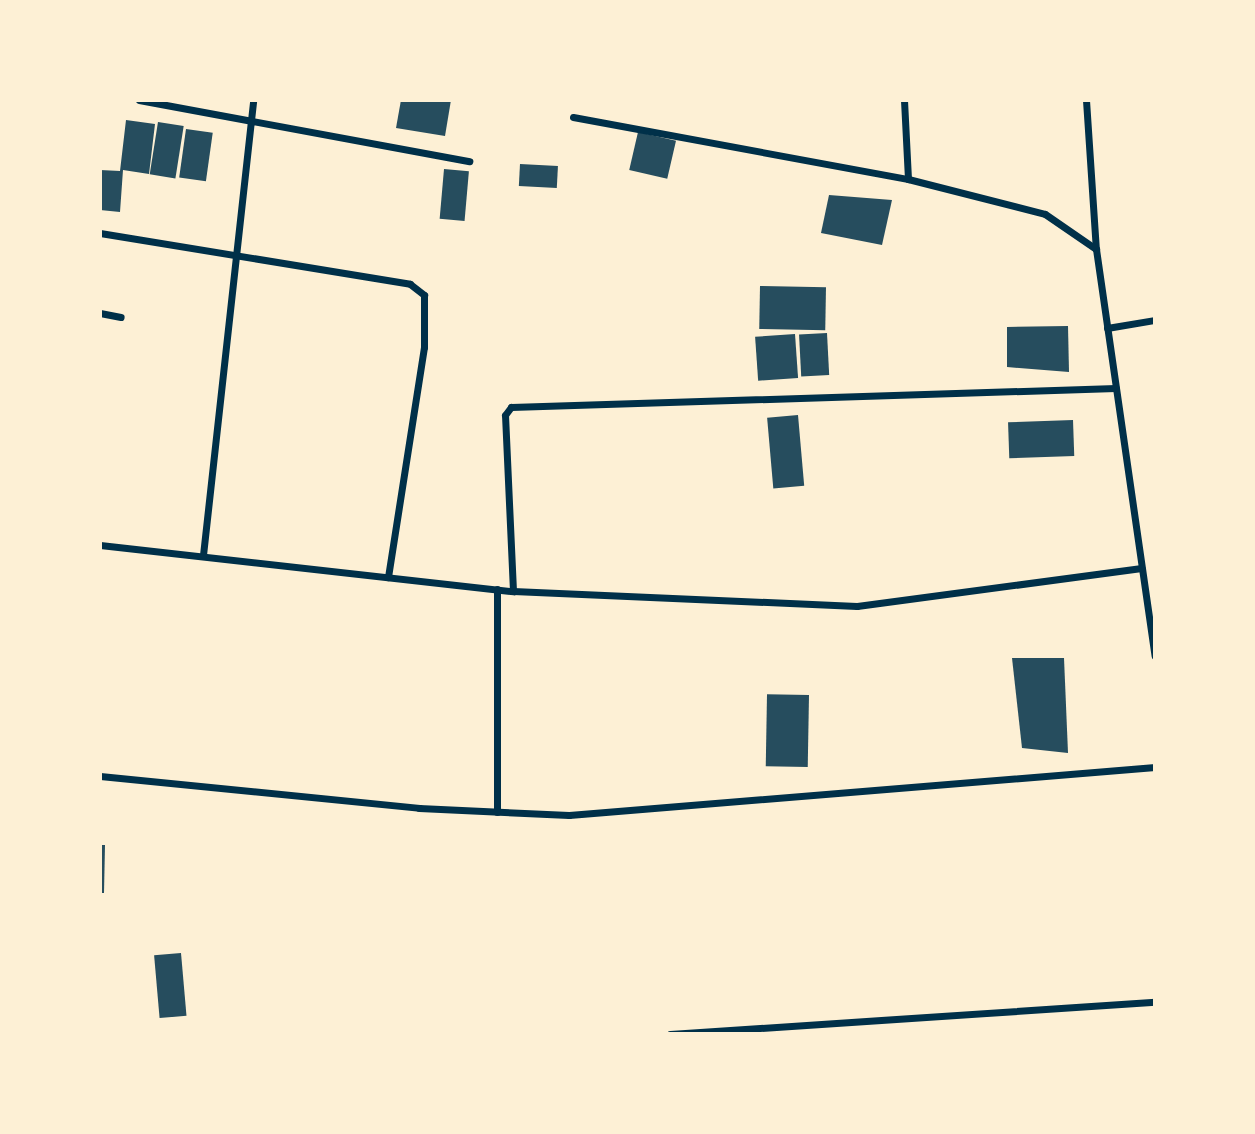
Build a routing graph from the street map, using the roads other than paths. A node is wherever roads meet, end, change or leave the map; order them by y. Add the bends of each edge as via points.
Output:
1 (139, 100) edge
2 (253, 100) edge
3 (904, 100) edge
4 (1086, 100) edge
5 (573, 117) dead end
6 (249, 118) junction
7 (469, 161) dead end
8 (908, 179) junction
9 (100, 233) edge
10 (1096, 249) junction
11 (237, 255) junction
12 (100, 313) edge
13 (121, 317) dead end
14 (1155, 320) edge
15 (1107, 328) junction
16 (1116, 388) junction
17 (100, 545) edge
18 (203, 555) junction
19 (1141, 568) junction
20 (388, 577) junction
21 (498, 590) junction
22 (513, 591) junction
23 (1155, 656) edge
24 (1155, 767) edge
25 (100, 776) edge
26 (497, 812) junction
27 (1155, 1002) edge
28 (670, 1034) edge

1 - 6 street
2 - 6 street
3 - 8 street
4 - 10 street
5 - 8 street
6 - 7 street
6 - 11 street
8 - 10 street via 1045,214
9 - 11 street
10 - 15 street
11 - 18 street
11 - 20 street via 410,284 424,295 424,347
12 - 13 street
14 - 15 street
15 - 16 street
16 - 19 street
16 - 22 street via 512,407 505,415
17 - 18 street
18 - 20 street
19 - 22 street via 857,606
19 - 23 street
20 - 21 street
21 - 22 street
21 - 26 street
24 - 26 street via 583,814
25 - 26 street
27 - 28 street

